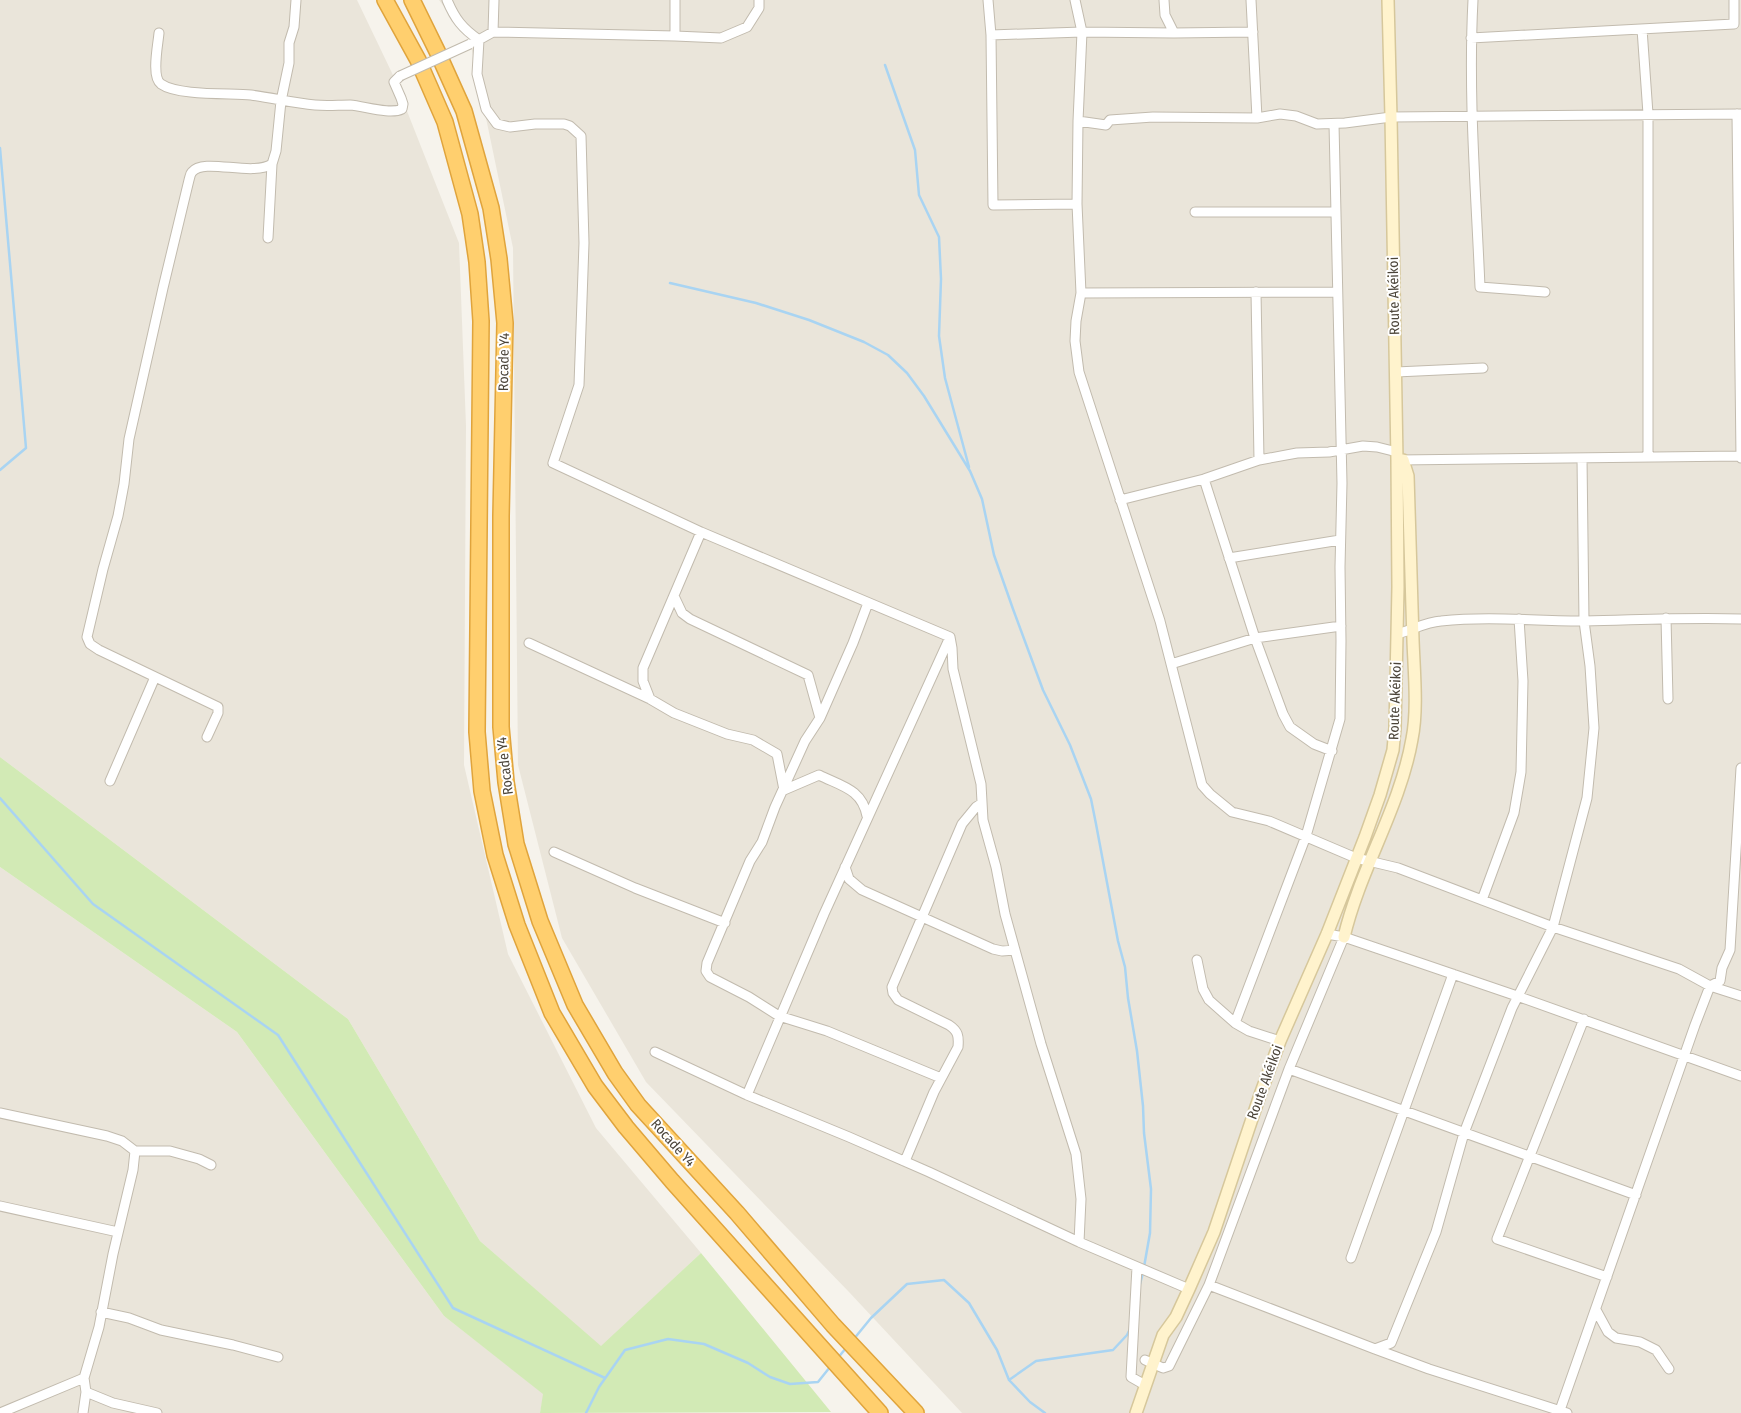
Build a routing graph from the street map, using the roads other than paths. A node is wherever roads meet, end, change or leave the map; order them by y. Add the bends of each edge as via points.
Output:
1 (296, 0) edge
2 (385, 0) edge
3 (412, 0) edge
4 (447, 0) edge
5 (494, 0) edge
6 (675, 0) edge
7 (759, 0) edge
8 (988, 0) edge
9 (1075, 0) edge
10 (1164, 0) edge
11 (1251, 0) edge
12 (1388, 0) edge
13 (1473, 0) edge
14 (1734, 0) edge
15 (1642, 29) junction
16 (493, 32) junction
17 (1082, 32) junction
18 (1253, 32) junction
19 (159, 33) dead end
20 (1174, 33) junction
21 (991, 35) junction
22 (675, 36) junction
23 (1471, 38) junction
24 (475, 42) junction
25 (281, 101) junction
26 (1648, 114) junction
27 (1739, 114) edge
28 (1472, 116) junction
29 (1392, 117) junction
30 (1257, 118) junction
31 (1078, 121) junction
32 (1334, 124) junction
33 (272, 164) junction
34 (1077, 204) junction
35 (1195, 212) dead end
36 (1336, 212) junction
37 (268, 238) dead end
38 (1256, 292) junction
39 (1337, 292) junction
40 (1544, 292) dead end
41 (1081, 293) junction
42 (1483, 368) dead end
43 (1396, 372) junction
44 (1340, 450) junction
45 (1399, 457) junction
46 (1648, 457) junction
47 (1741, 457) edge
48 (1582, 458) junction
49 (1259, 460) junction
50 (1204, 479) junction
51 (1120, 500) junction
52 (701, 532) junction
53 (1340, 540) junction
54 (1229, 558) junction
55 (674, 596) junction
56 (868, 603) junction
57 (1666, 618) junction
58 (1519, 619) junction
59 (1741, 619) edge
60 (1584, 621) junction
61 (1341, 626) junction
62 (1412, 630) junction
63 (1397, 634) junction
64 (950, 637) junction
65 (1255, 638) junction
66 (529, 643) dead end
67 (1171, 664) junction
68 (155, 677) junction
69 (650, 699) junction
70 (1668, 699) dead end
71 (820, 718) junction
72 (208, 736) dead end
73 (1332, 751) junction
74 (1741, 768) edge
75 (110, 781) dead end
76 (784, 790) junction
77 (982, 803) junction
78 (867, 817) junction
79 (1306, 836) junction
80 (1739, 837) edge
81 (554, 852) dead end
82 (1356, 858) junction
83 (1369, 862) junction
84 (845, 867) junction
85 (1482, 900) junction
86 (922, 918) junction
87 (725, 922) junction
88 (1553, 927) junction
89 (1327, 934) junction
90 (1344, 937) junction
91 (1015, 950) junction
92 (1197, 960) dead end
93 (1453, 974) junction
94 (1710, 986) junction
95 (1517, 996) junction
96 (1741, 996) edge
97 (779, 1016) junction
98 (1584, 1019) junction
99 (1235, 1024) junction
100 (1280, 1041) junction
101 (655, 1052) dead end
102 (1685, 1055) junction
103 (1288, 1069) junction
104 (1741, 1076) edge
105 (941, 1078) junction
106 (747, 1095) junction
107 (1403, 1111) junction
108 (0, 1113) edge
109 (1464, 1133) junction
110 (135, 1151) junction
111 (1531, 1157) junction
112 (905, 1161) junction
113 (210, 1165) dead end
114 (1636, 1195) junction
115 (0, 1206) edge
116 (118, 1232) junction
117 (1080, 1242) junction
118 (1352, 1258) dead end
119 (1137, 1267) junction
120 (1607, 1277) junction
121 (1209, 1285) junction
122 (1189, 1289) junction
123 (1596, 1310) junction
124 (102, 1312) junction
125 (1375, 1348) junction
126 (278, 1357) dead end
127 (1149, 1363) junction
128 (1669, 1369) dead end
129 (84, 1378) junction
130 (1145, 1385) junction
131 (86, 1392) junction
132 (1562, 1412) edge
133 (0, 1413) edge
134 (83, 1413) edge
135 (157, 1413) edge
136 (880, 1413) edge
137 (916, 1413) edge
138 (1136, 1413) edge

1 - 25 street via 288,74
2 - 136 highway, Rocade Y4 via 418,60 445,122 470,214 476,253 481,321 477,732 482,791 495,855 517,925 552,1013 595,1086 667,1175
3 - 137 highway, Rocade Y4 via 464,111 491,208 499,259 505,323 501,727 516,844 540,921 575,1004 615,1073 638,1105
4 - 24 street via 452,13
5 - 16 street
6 - 22 street
7 - 22 street via 759,8 747,26 721,38
8 - 21 street
9 - 17 street
10 - 20 street via 1165,15
11 - 18 street
12 - 29 street, Route Akéikoi
13 - 23 street
14 - 15 street via 1734,24
15 - 23 street
15 - 26 street
16 - 22 street
16 - 24 street
17 - 20 street
17 - 21 street
17 - 31 street
18 - 20 street
18 - 30 street
19 - 25 street via 156,72 162,84 188,91 251,95
21 - 34 street via 993,206
23 - 28 street
24 - 25 street, bridge via 400,76 394,82 403,104 396,112 365,106
24 - 52 street via 477,74 486,109 498,124 510,127 564,124 581,136 584,243 579,384 553,463
25 - 33 street
26 - 27 street
26 - 28 street
26 - 46 street
27 - 47 street
28 - 29 street
28 - 40 street via 1480,287
29 - 32 street
29 - 43 street, Route Akéikoi
30 - 31 street via 1152,117 1110,120 1106,125
30 - 32 street via 1280,114 1317,124
31 - 34 street
32 - 36 street
33 - 37 street
33 - 68 street via 257,170 208,166 192,172 163,288 129,439 118,516 87,637 90,644 99,650
34 - 41 street
35 - 36 street
36 - 39 street
38 - 39 street
38 - 41 street
38 - 49 street
39 - 44 street
41 - 51 street via 1075,341 1079,372
42 - 43 street
43 - 45 street, Route Akéikoi
44 - 45 street via 1377,447
44 - 49 street
44 - 53 street
45 - 48 street
45 - 62 street, Route Akéikoi via 1408,476
45 - 63 street, Route Akéikoi
46 - 47 street
46 - 48 street
48 - 60 street
49 - 50 street
50 - 51 street
50 - 54 street
51 - 67 street
52 - 55 street
52 - 56 street
53 - 54 street
53 - 61 street
54 - 65 street
55 - 69 street via 643,668 642,682
55 - 71 street via 682,613 690,619 808,675
56 - 64 street
56 - 71 street
57 - 59 street
57 - 60 street
57 - 70 street
58 - 60 street
58 - 62 street via 1440,621
58 - 85 street via 1523,681 1521,772 1514,813
60 - 88 street via 1594,728 1587,798
61 - 65 street
61 - 73 street via 1340,719
62 - 63 street
62 - 83 street, Route Akéikoi via 1413,738
63 - 82 street, Route Akéikoi via 1393,750
64 - 77 street via 953,669 981,784
64 - 78 street
65 - 67 street
65 - 73 street via 1290,727 1314,744
66 - 69 street
67 - 79 street via 1203,788 1232,812
68 - 72 street via 218,707
68 - 75 street
69 - 76 street via 674,713 727,734 753,740 777,754
71 - 76 street via 805,741
73 - 79 street
74 - 80 street
76 - 78 street via 819,775 855,793 865,805
76 - 87 street
77 - 86 street via 962,824
77 - 91 street
78 - 84 street
79 - 82 street
79 - 99 street
80 - 94 street via 1730,950 1720,981
81 - 87 street via 635,888
82 - 83 street
82 - 89 street, Route Akéikoi
83 - 85 street via 1398,868
83 - 90 street, Route Akéikoi
84 - 86 street via 855,886
84 - 97 street
85 - 88 street
86 - 91 street via 993,949
86 - 105 street via 892,987 898,1000 956,1030 958,1047
87 - 97 street via 706,971 710,977
88 - 94 street via 1679,969
88 - 95 street
89 - 90 street
89 - 100 street, Route Akéikoi
90 - 93 street
90 - 103 street
91 - 117 street via 1076,1154 1081,1199
92 - 99 street via 1203,989 1209,1000
93 - 95 street
93 - 107 street
94 - 96 street
94 - 102 street
95 - 98 street
95 - 109 street
97 - 105 street
97 - 106 street
98 - 102 street
98 - 111 street
99 - 100 street
100 - 122 street, Route Akéikoi via 1216,1226
101 - 106 street
102 - 104 street
102 - 114 street
103 - 107 street
103 - 121 street
105 - 112 street
106 - 112 street
107 - 109 street
107 - 118 street
108 - 110 street via 107,1136
109 - 111 street
109 - 125 street via 1436,1232 1394,1335 1390,1343
110 - 113 street via 170,1151
110 - 116 street
111 - 114 street
111 - 120 street via 1497,1240
112 - 117 street
114 - 120 street
115 - 116 street
116 - 124 street
117 - 119 street
119 - 122 street
119 - 130 street via 1130,1377
120 - 123 street
121 - 125 street
121 - 127 street via 1169,1366 1163,1368
122 - 127 street, Route Akéikoi
123 - 128 street via 1608,1332 1616,1338 1640,1342 1656,1350
123 - 132 street
124 - 126 street via 161,1330
124 - 129 street
125 - 132 street
127 - 130 street, Route Akéikoi
129 - 131 street
129 - 133 street
130 - 138 street, Route Akéikoi
131 - 134 street
131 - 135 street via 113,1403

